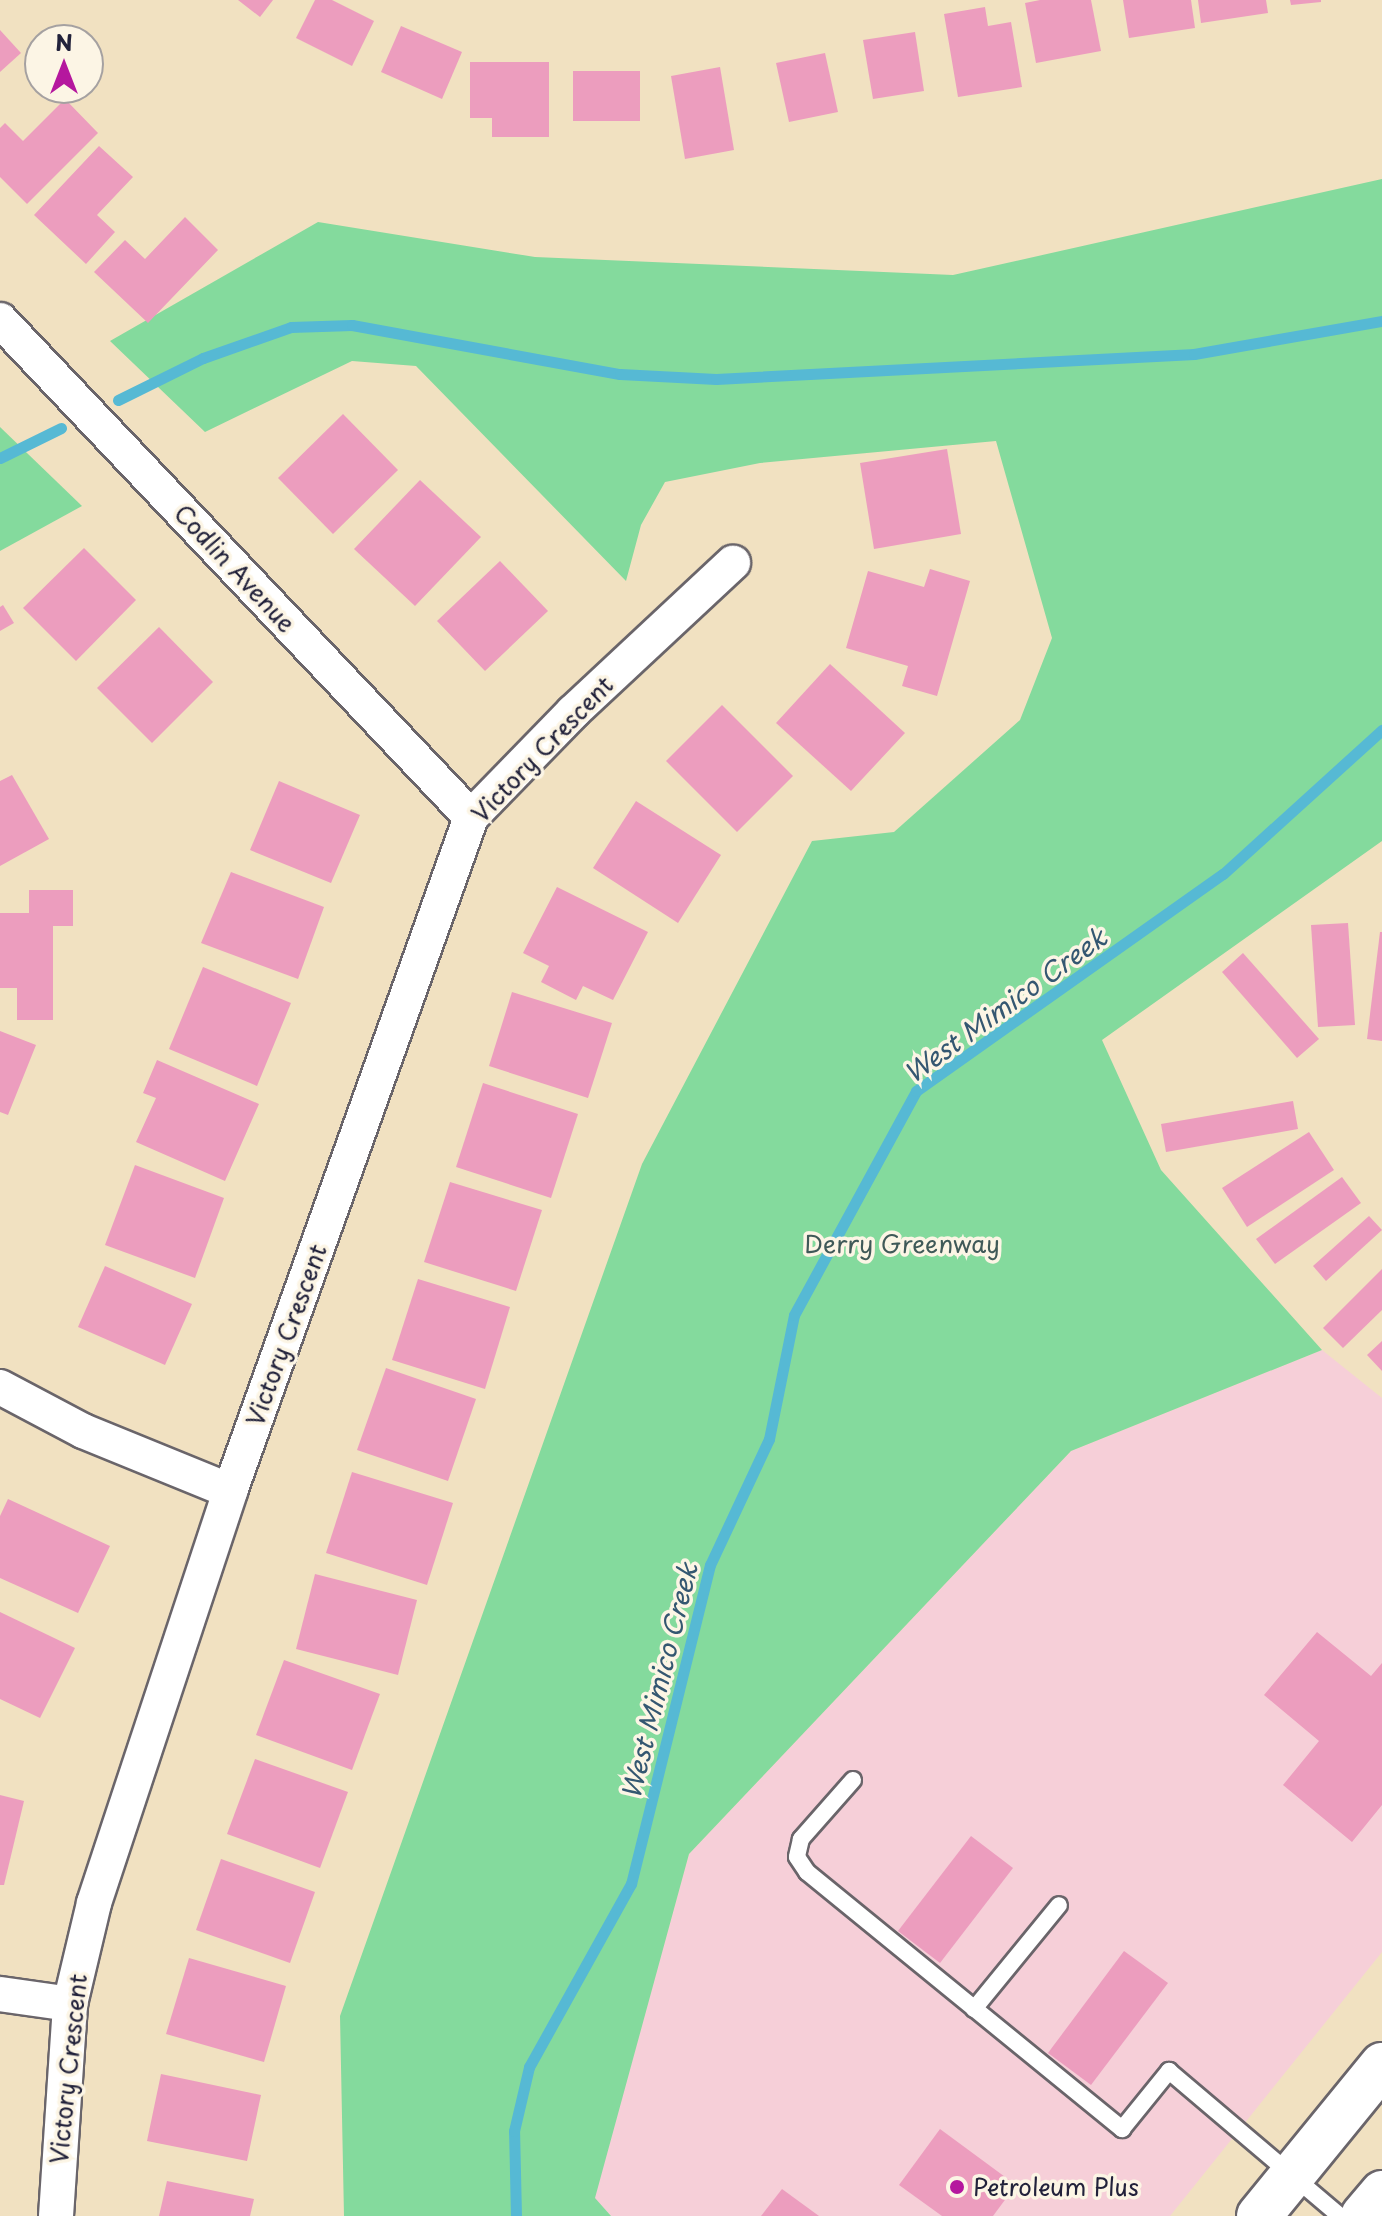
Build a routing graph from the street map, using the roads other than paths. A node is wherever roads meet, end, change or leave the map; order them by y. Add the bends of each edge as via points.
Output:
1 (0, 320) edge
2 (733, 563) dead end
3 (471, 817) junction
4 (0, 1387) edge
5 (230, 1491) junction
6 (853, 1780) dead end
7 (1059, 1905) dead end
8 (0, 1994) edge
9 (70, 2004) junction
10 (974, 2009) junction
11 (1382, 2065) edge
12 (1293, 2174) junction
13 (1382, 2193) edge
14 (56, 2216) edge
15 (1259, 2216) edge
16 (1340, 2216) edge
17 (1363, 2216) edge

1 - 3 street, Codlin Avenue
2 - 3 street, Victory Crescent via 573,712
3 - 5 street, Victory Crescent
4 - 5 street via 83,1431
5 - 9 street, Victory Crescent via 94,1903
6 - 10 lane via 801,1839 797,1857 807,1872
7 - 10 lane
8 - 9 street
9 - 14 street, Victory Crescent
10 - 12 lane via 1122,2129 1169,2071
11 - 12 main road
12 - 15 main road
12 - 16 lane
13 - 17 main road

